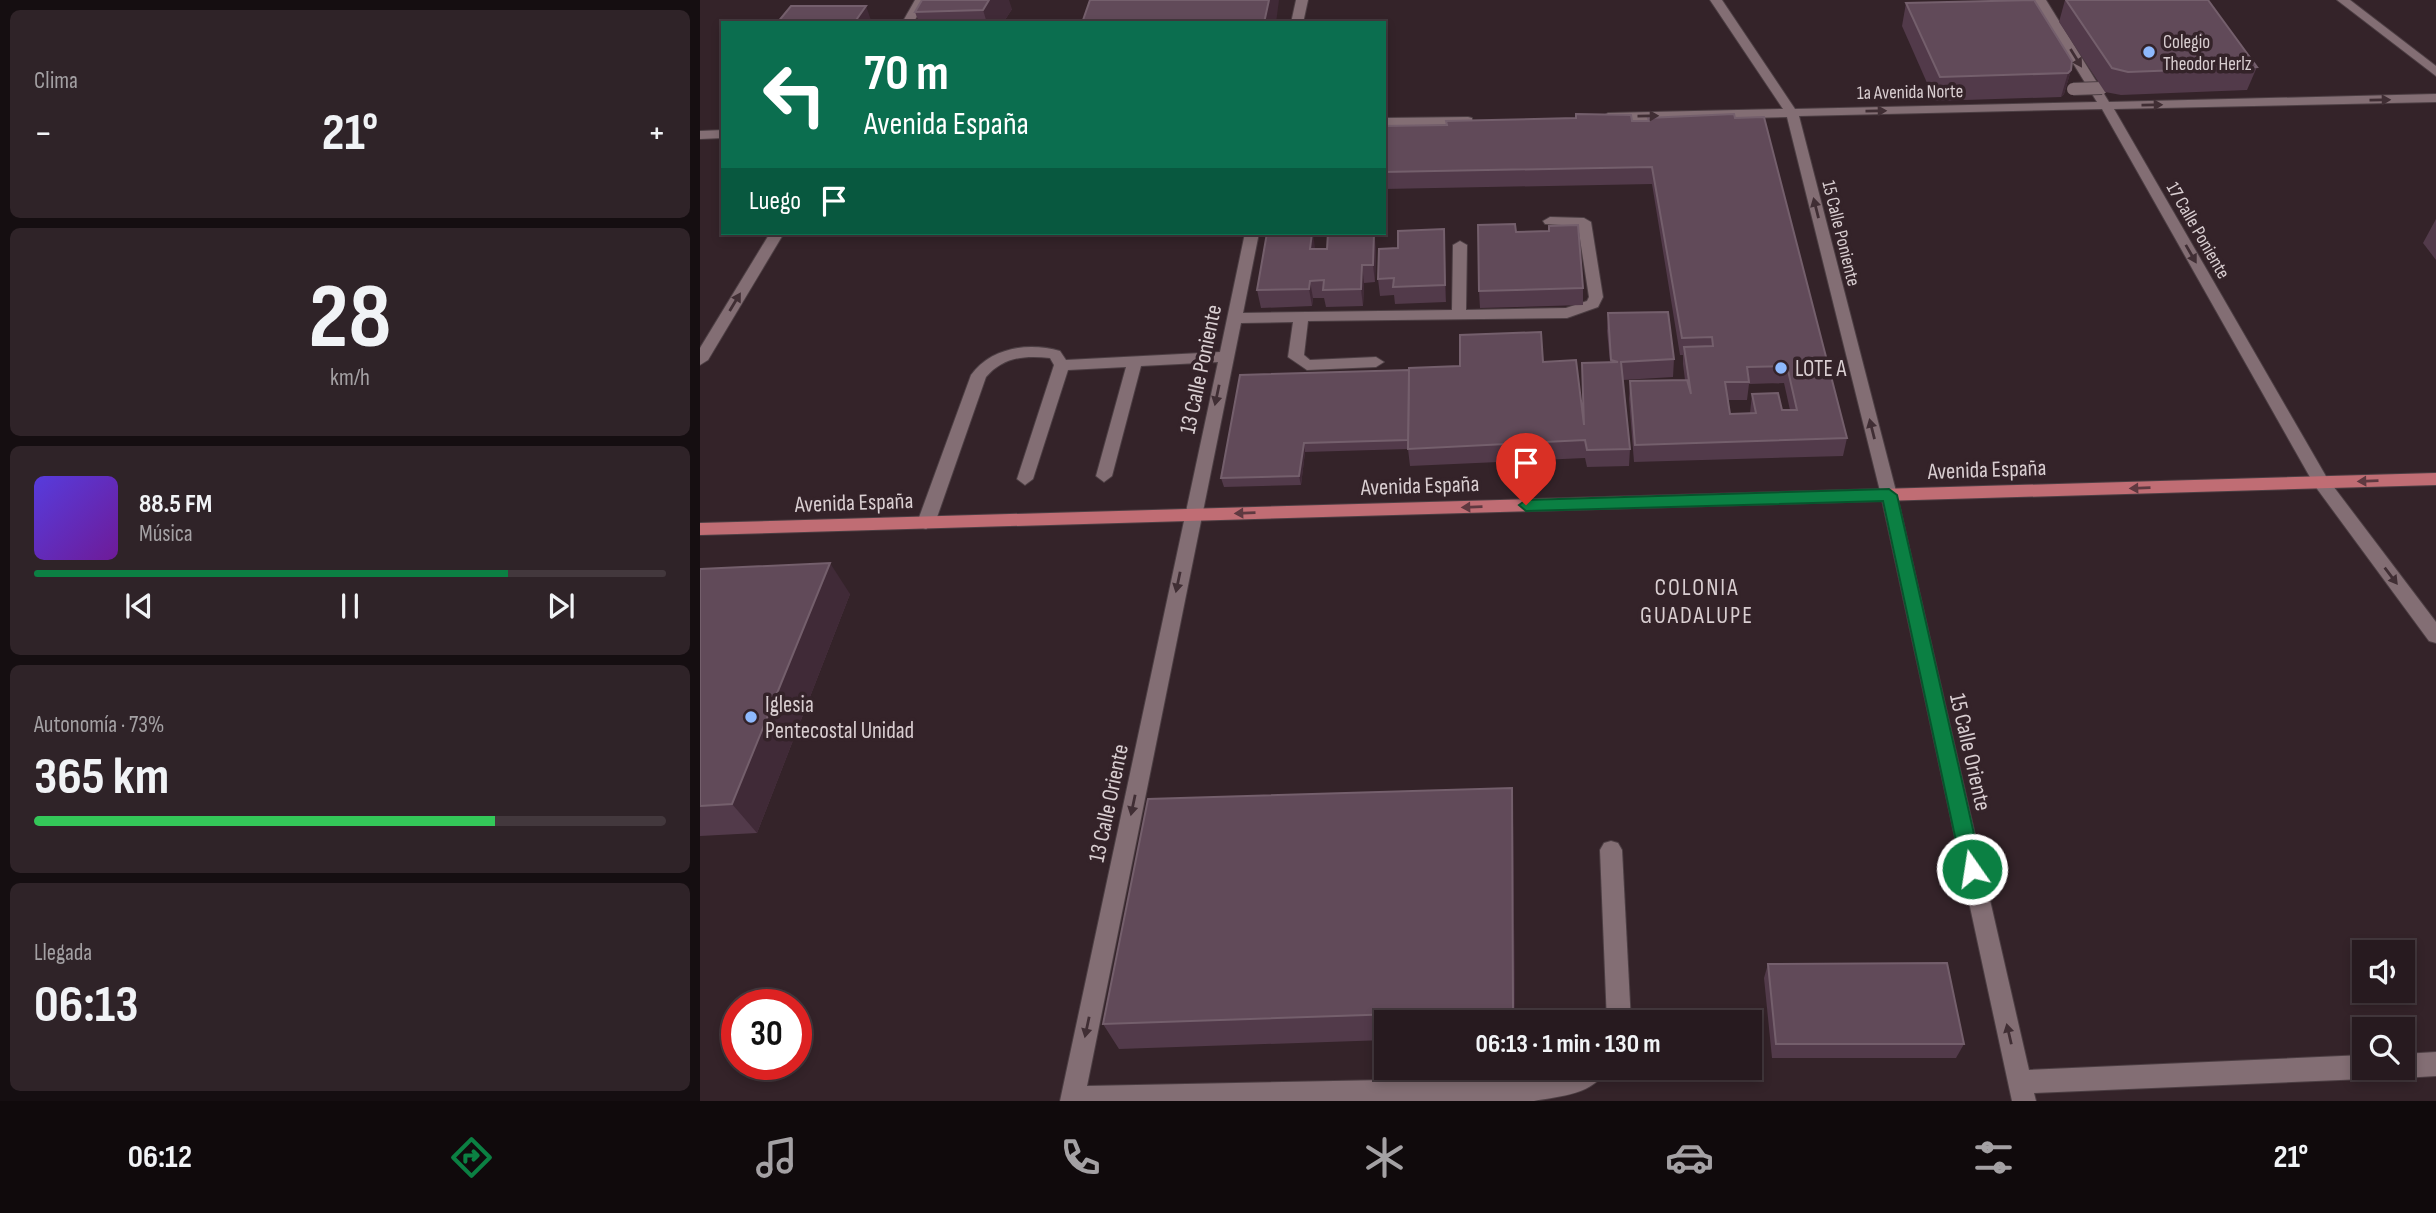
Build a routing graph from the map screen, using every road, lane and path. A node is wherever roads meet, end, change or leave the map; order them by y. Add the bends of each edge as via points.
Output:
1 (921, 0) edge
2 (1302, 0) edge
3 (1716, 0) edge
4 (2040, 0) edge
5 (2343, 0) edge
6 (908, 21) edge
7 (1297, 21) edge
8 (2436, 72) edge
9 (2102, 88) dead end
10 (2066, 89) edge
11 (2436, 98) edge
12 (2106, 106) junction
13 (1791, 113) junction
14 (1588, 118) edge
15 (1479, 120) edge
16 (1386, 122) edge
17 (721, 134) edge
18 (700, 135) edge
19 (1550, 221) dead end
20 (776, 235) edge
21 (1252, 235) edge
22 (1460, 245) dead end
23 (1459, 315) junction
24 (1301, 317) junction
25 (1233, 318) junction
26 (1225, 358) junction
27 (700, 360) edge
28 (1135, 361) junction
29 (1376, 362) dead end
30 (1062, 365) junction
31 (1104, 476) dead end
32 (1026, 479) dead end
33 (2436, 479) edge
34 (2321, 482) junction
35 (1889, 495) junction
36 (1192, 515) junction
37 (926, 523) junction
38 (700, 529) edge
39 (2436, 636) edge
40 (1611, 850) dead end
41 (1618, 1010) edge
42 (2436, 1064) edge
43 (2415, 1065) edge
44 (2352, 1068) edge
45 (1578, 1080) edge
46 (2022, 1091) edge
47 (1073, 1100) edge

1 - 6 street
2 - 7 street
3 - 13 street, 15 Calle Poniente
4 -> 12 street, 17 Calle Poniente
5 - 8 street
9 - 10 street, bridge
12 -> 11 street, 1a Avenida Norte
13 -> 12 street, 1a Avenida Norte
12 -> 34 street, 17 Calle Poniente
14 -> 13 street, 1a Avenida Norte
35 -> 13 street, 15 Calle Poniente
15 - 16 street
17 - 18 street
19 - 23 street via 1584,222 1596,297 1593,304 1567,313
27 -> 20 street
21 - 25 street, 13 Calle Poniente
22 - 23 street
23 - 24 street
24 - 25 street
24 - 29 street via 1299,362
25 - 26 street, 13 Calle Poniente
26 - 28 street
26 -> 36 street, 13 Calle Poniente
28 - 30 street
28 - 31 street
30 - 32 street
30 - 37 street via 1055,354 1041,352 991,359 979,375
33 -> 34 main road, Avenida España
34 -> 35 main road, Avenida España
34 -> 39 street, 17 Calle Poniente
35 -> 36 main road, Avenida España
46 -> 35 street, 15 Calle Oriente
36 - 37 main road, Avenida España
36 -> 47 street, 13 Calle Oriente
37 - 38 main road, Avenida España
40 - 41 street
42 - 43 street
44 - 46 street
45 - 47 street via 1534,1089

